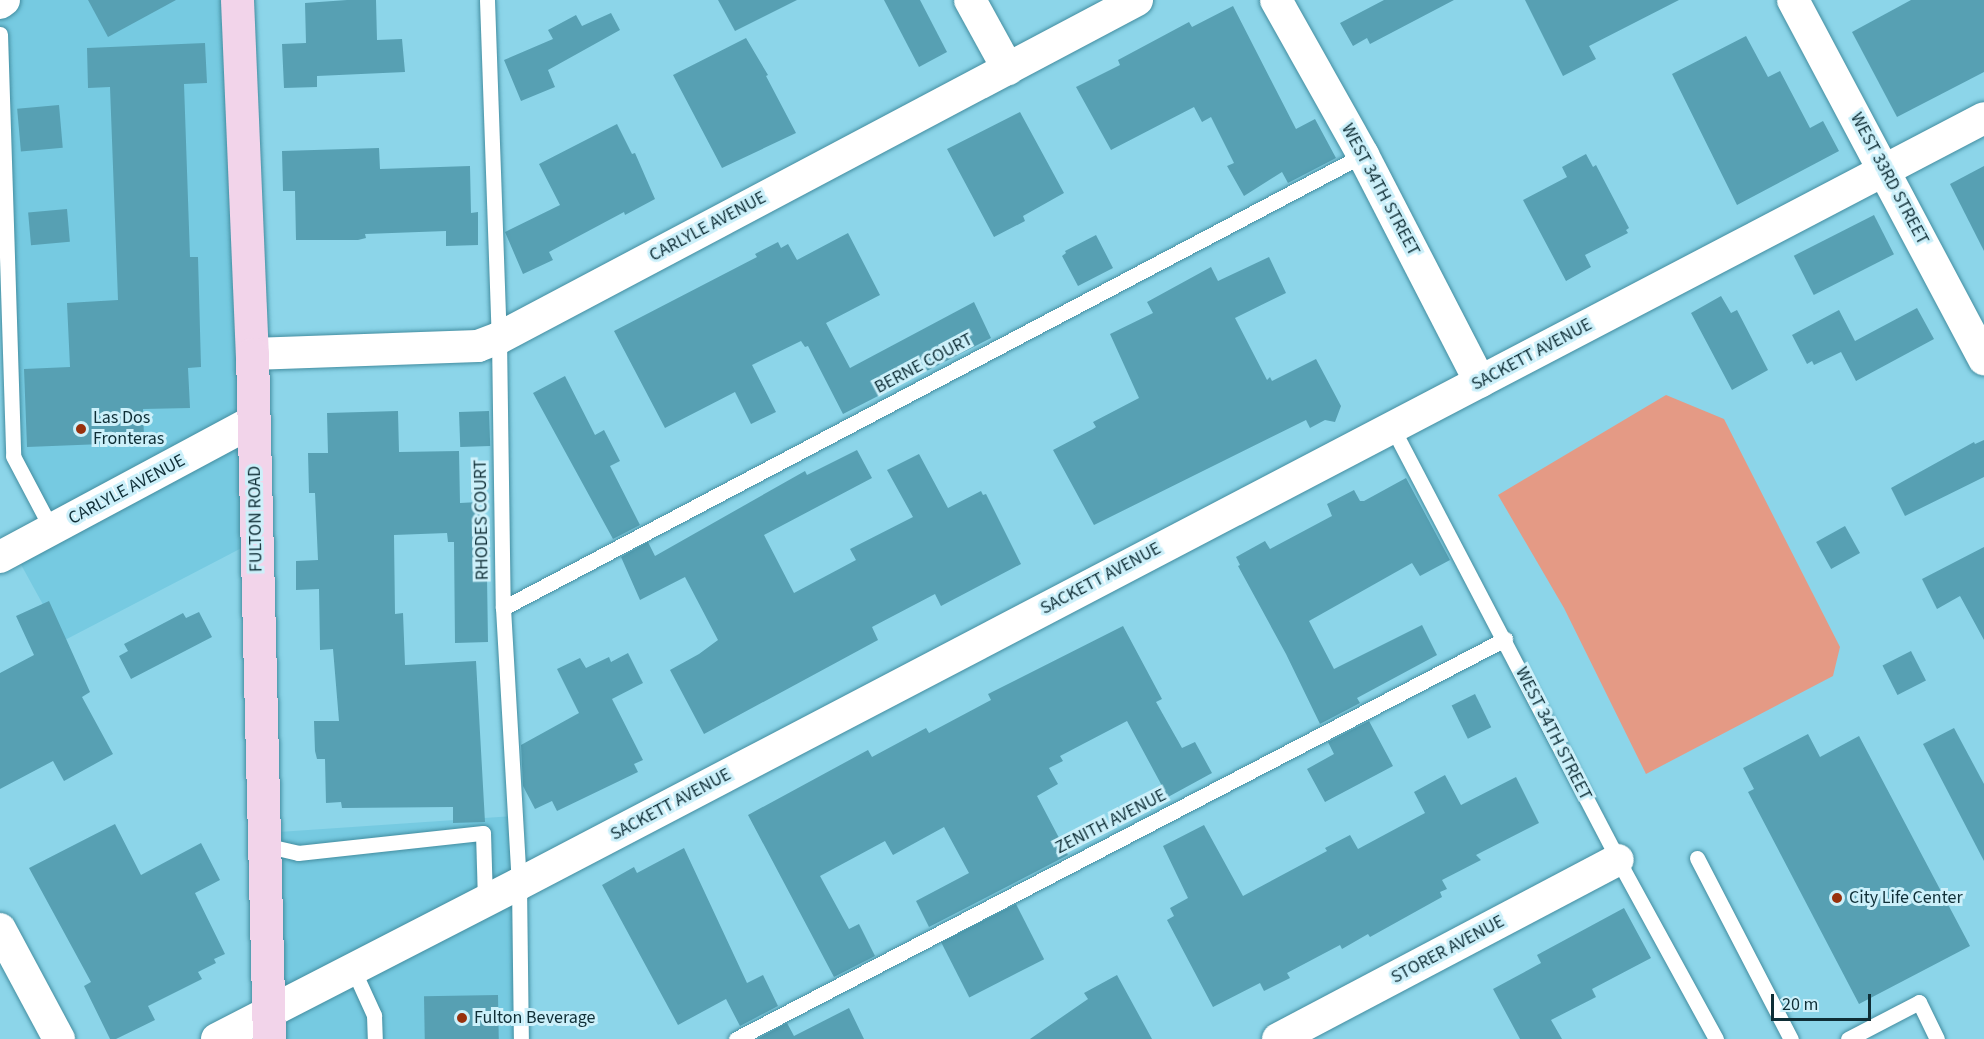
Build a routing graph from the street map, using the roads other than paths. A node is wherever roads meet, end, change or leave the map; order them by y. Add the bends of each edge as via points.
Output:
1 (4, 0) edge
2 (237, 0) edge
3 (487, 0) edge
4 (970, 0) edge
5 (1137, 0) edge
6 (1276, 0) edge
7 (1793, 0) edge
8 (0, 3) edge
9 (0, 34) edge
10 (1008, 69) junction
11 (1984, 118) edge
12 (1363, 155) junction
13 (1884, 170) junction
14 (498, 338) junction
15 (252, 354) junction
16 (1984, 359) edge
17 (1480, 382) junction
18 (254, 421) junction
19 (1392, 427) junction
20 (52, 530) junction
21 (0, 557) edge
22 (503, 608) junction
23 (1504, 639) junction
24 (264, 845) junction
25 (1697, 858) dead end
26 (1618, 860) junction
27 (519, 884) junction
28 (485, 901) junction
29 (0, 929) edge
30 (353, 969) junction
31 (269, 1026) edge
32 (59, 1039) edge
33 (218, 1039) edge
34 (375, 1039) edge
35 (521, 1039) edge
36 (736, 1039) edge
37 (1278, 1039) edge
38 (1716, 1039) edge
39 (1791, 1039) edge
40 (1848, 1039) edge
41 (1937, 1039) edge

1 - 8 street
2 - 15 main road, FULTON ROAD
3 - 14 lane, RHODES COURT
4 - 10 street
5 - 10 street, CARLYLE AVENUE
6 - 12 street, WEST 34TH STREET
7 - 13 street, WEST 33RD STREET
9 - 20 lane via 13,456
10 - 14 street, CARLYLE AVENUE
11 - 13 street, SACKETT AVENUE
12 - 17 street, WEST 34TH STREET
12 - 22 lane, BERNE COURT
13 - 16 street, WEST 33RD STREET
13 - 17 street, SACKETT AVENUE
14 - 15 street, CARLYLE AVENUE via 478,346
14 - 22 lane, RHODES COURT
15 - 18 main road, FULTON ROAD
17 - 19 street, SACKETT AVENUE
18 - 20 street, CARLYLE AVENUE
18 - 24 main road, FULTON ROAD
19 - 23 lane, WEST 34TH STREET
19 - 27 street, SACKETT AVENUE
20 - 21 street, CARLYLE AVENUE
22 - 27 lane, RHODES COURT
23 - 26 lane, WEST 34TH STREET
23 - 36 lane, ZENITH AVENUE
24 - 28 lane via 298,853 483,833
24 - 31 main road, FULTON ROAD
25 - 39 lane
26 - 37 street, STORER AVENUE
26 - 38 lane, WEST 34TH STREET
27 - 28 street, SACKETT AVENUE
27 - 35 lane, RHODES COURT
28 - 30 street, SACKETT AVENUE
29 - 32 street
30 - 31 street, SACKETT AVENUE
30 - 34 lane via 374,1015
31 - 33 street, SACKETT AVENUE
40 - 41 lane via 1919,1002

